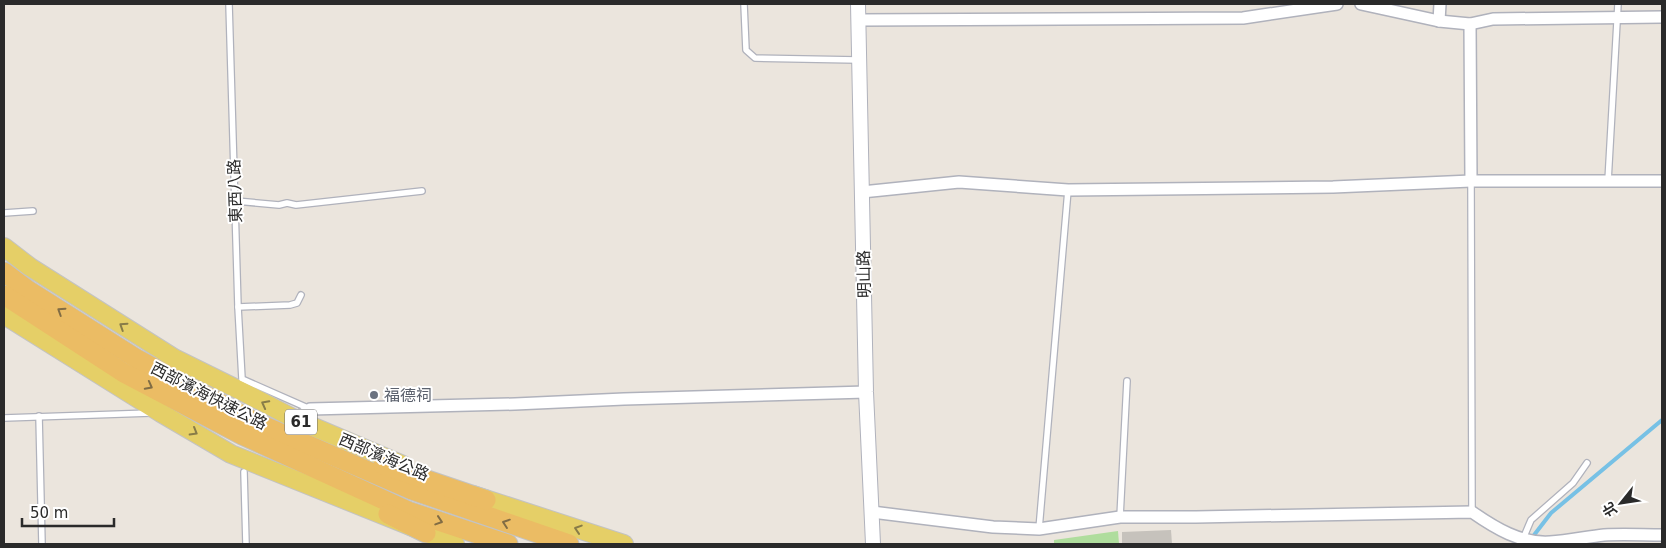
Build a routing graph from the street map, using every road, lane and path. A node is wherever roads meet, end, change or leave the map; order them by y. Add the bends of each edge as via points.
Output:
1 (230, 4) edge
2 (744, 4) edge
3 (858, 4) edge
4 (1337, 4) edge
5 (1361, 4) edge
6 (1440, 4) edge
7 (1618, 4) edge
8 (1662, 17) edge
9 (1618, 18) junction
10 (859, 20) junction
11 (1439, 21) junction
12 (1470, 24) junction
13 (858, 60) junction
14 (1471, 181) junction
15 (1608, 181) junction
16 (1662, 181) edge
17 (1068, 190) junction
18 (422, 191) dead end
19 (862, 192) junction
20 (236, 201) junction
21 (33, 211) dead end
22 (4, 213) edge
23 (4, 247) edge
24 (4, 272) edge
25 (4, 295) edge
26 (301, 295) dead end
27 (238, 307) junction
28 (4, 315) edge
29 (1127, 381) dead end
30 (866, 392) junction
31 (310, 409) junction
32 (161, 413) junction
33 (39, 416) junction
34 (4, 418) edge
35 (295, 420) junction
36 (255, 422) junction
37 (242, 435) junction
38 (1587, 463) dead end
39 (244, 472) dead end
40 (486, 500) junction
41 (872, 512) junction
42 (1472, 512) junction
43 (1120, 517) junction
44 (1039, 528) junction
45 (426, 534) junction
46 (1662, 535) edge
47 (1522, 539) junction
48 (1604, 540) edge
49 (42, 544) edge
50 (246, 544) edge
51 (454, 544) edge
52 (508, 544) edge
53 (569, 544) edge
54 (624, 544) edge
55 (873, 544) edge

1 - 20 lane, 東西八路
2 - 13 lane via 746,50 755,58
3 - 10 street, 明山路
4 - 10 street via 1243,18
5 - 11 street
6 - 11 street
7 - 9 lane
8 - 9 street
9 - 12 street via 1493,18
9 - 15 lane
10 - 13 street, 明山路
11 - 12 street
12 - 14 street
13 - 19 street, 明山路
14 - 15 street
14 - 17 street via 1333,187
14 - 42 lane
15 - 16 street
17 - 19 street via 959,182
17 - 44 lane
18 - 20 lane via 279,206
19 - 30 street, 明山路
20 - 27 lane, 東西八路
21 - 22 lane
35 -> 23 main road, 西部濱海公路 / 61 via 174,358 30,267
36 -> 24 highway, 西部濱海快速公路 / 61 via 136,359
25 -> 37 highway, 西部濱海快速公路 / 61 via 124,373
26 - 27 lane via 297,303 290,305
27 - 31 lane, 東西八路 via 242,379
28 - 32 main road
29 - 43 lane
30 - 31 street
30 - 41 street, 明山路
31 - 35 street
32 - 33 lane
32 -> 45 main road via 231,454
33 - 34 lane
33 - 49 lane
35 - 40 main road, 西部濱海公路 / 61
36 - 40 highway
53 -> 36 highway, 西部濱海快速公路 / 61 via 412,490
37 - 45 highway
37 -> 52 highway, 西部濱海快速公路 / 61 via 408,511
38 - 47 lane via 1567,489 1531,520
39 - 50 lane
54 -> 40 main road, 西部濱海公路 / 61
41 - 44 street via 993,527
41 - 55 street, 明山路
42 - 43 street
42 - 47 street
43 - 44 street
45 - 51 main road
46 - 48 street
47 - 48 street via 1548,542

